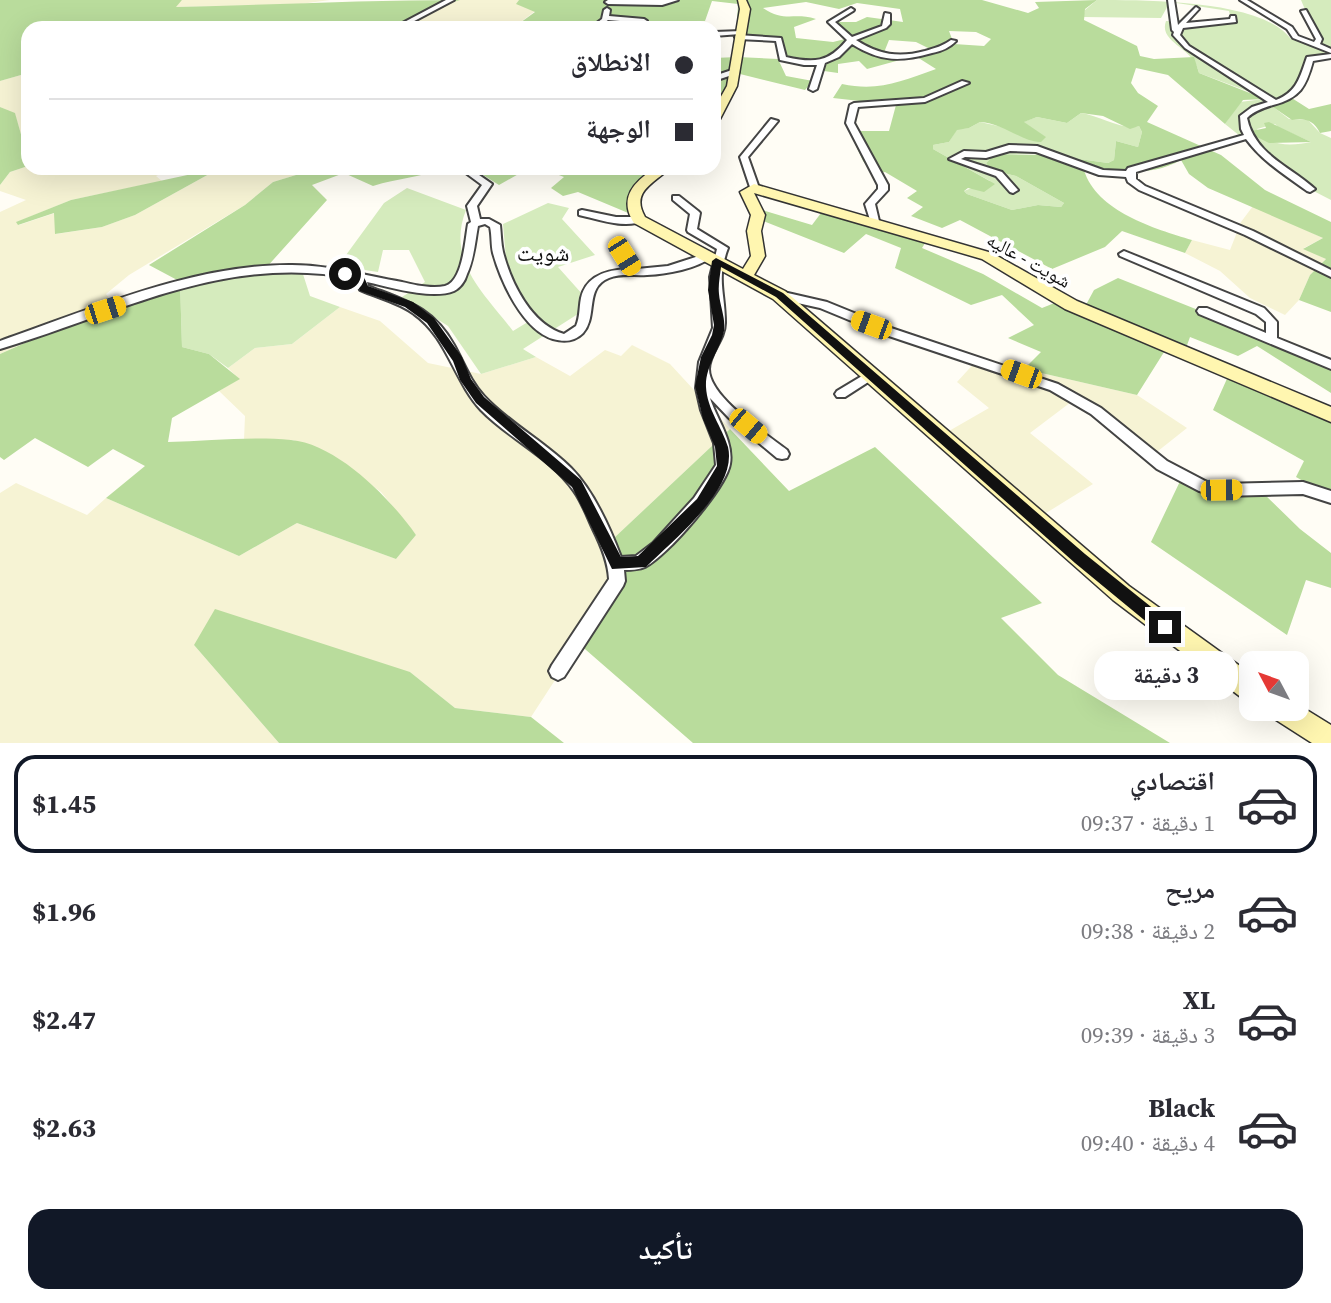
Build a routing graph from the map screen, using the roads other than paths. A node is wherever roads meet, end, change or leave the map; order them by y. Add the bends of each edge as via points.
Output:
1 (451, 0) edge
2 (675, 0) edge
3 (741, 0) edge
4 (1171, 0) edge
5 (1243, 0) edge
6 (608, 1) edge
7 (1196, 9) dead end
8 (851, 10) dead end
9 (1304, 11) dead end
10 (887, 15) dead end
11 (1233, 17) dead end
12 (606, 19) junction
13 (410, 21) edge
14 (603, 21) edge
15 (644, 21) dead end
16 (1178, 28) junction
17 (721, 34) edge
18 (739, 34) junction
19 (851, 40) junction
20 (953, 41) dead end
21 (1317, 43) junction
22 (1331, 53) edge
23 (821, 62) junction
24 (735, 71) junction
25 (721, 76) edge
26 (965, 83) dead end
27 (813, 89) dead end
28 (1274, 102) junction
29 (721, 109) edge
30 (774, 121) dead end
31 (1248, 136) junction
32 (1130, 174) junction
33 (474, 175) edge
34 (654, 175) edge
35 (754, 188) junction
36 (1310, 189) dead end
37 (1013, 190) dead end
38 (676, 198) dead end
39 (582, 213) dead end
40 (639, 219) junction
41 (874, 221) junction
42 (476, 222) junction
43 (1124, 254) dead end
44 (624, 256) dead end
45 (712, 258) junction
46 (634, 272) junction
47 (1331, 274) edge
48 (746, 276) junction
49 (359, 277) junction
50 (779, 295) junction
51 (1203, 311) dead end
52 (1271, 339) junction
53 (0, 345) edge
54 (1331, 365) edge
55 (872, 374) junction
56 (703, 376) junction
57 (841, 394) dead end
58 (1331, 415) edge
59 (782, 454) dead end
60 (1331, 497) edge
61 (617, 564) junction
62 (558, 671) dead end
63 (1239, 680) edge
64 (1301, 721) edge
65 (1331, 740) edge

1 - 13 street
2 - 6 street
3 - 18 main road via 746,9
4 - 16 street
5 - 21 street via 1291,29 1295,37
6 - 12 street
7 - 16 street
8 - 19 street via 831,22
9 - 21 street
10 - 19 street via 884,27
11 - 16 street via 1234,21 1222,24
12 - 14 street
12 - 15 street
16 - 28 street via 1187,47
17 - 18 street
18 - 23 street via 779,39 783,58
18 - 24 main road
19 - 20 street via 879,56 902,59
19 - 23 street via 836,58
21 - 22 street
22 - 28 street via 1310,59 1297,91
23 - 27 street
24 - 25 street
24 - 29 main road
26 - 41 street via 925,100 855,105 850,124 883,185 870,204
28 - 31 street via 1247,113
30 - 35 street via 744,158
31 - 32 street via 1131,170
31 - 36 street
32 - 37 street via 1101,173 1037,149 1009,148 953,159 999,174
32 - 47 street via 1142,188
33 - 42 street via 488,184 472,206
34 - 40 main road via 633,195 632,206
35 - 41 main road, شويت - عاليه
35 - 48 main road via 747,192 758,215 754,231 758,256
38 - 45 street via 695,213 692,225 696,234 722,246
39 - 40 street
40 - 45 main road
41 - 58 main road, شويت - عاليه via 987,256 1071,305
42 - 46 street via 495,225 500,257 525,307 538,324 558,337 571,336 583,326 587,294 597,280 614,272
42 - 49 street via 455,286 436,289
43 - 52 street via 1260,311 1274,325
44 - 46 street
45 - 46 street
45 - 48 main road
45 - 56 street via 719,325
48 - 50 main road
49 - 53 street via 306,269 211,276
49 - 61 street via 364,288 409,304 430,321 480,400 571,477 583,492
50 - 55 main road
50 - 60 street via 823,305 1054,387 1096,411 1162,465 1204,487 1303,488
51 - 52 street
52 - 54 street
55 - 57 street
55 - 63 main road via 1121,593
56 - 59 street via 734,415
56 - 61 street via 700,386 723,466 702,503 641,562
61 - 62 street via 617,582
64 - 65 main road

